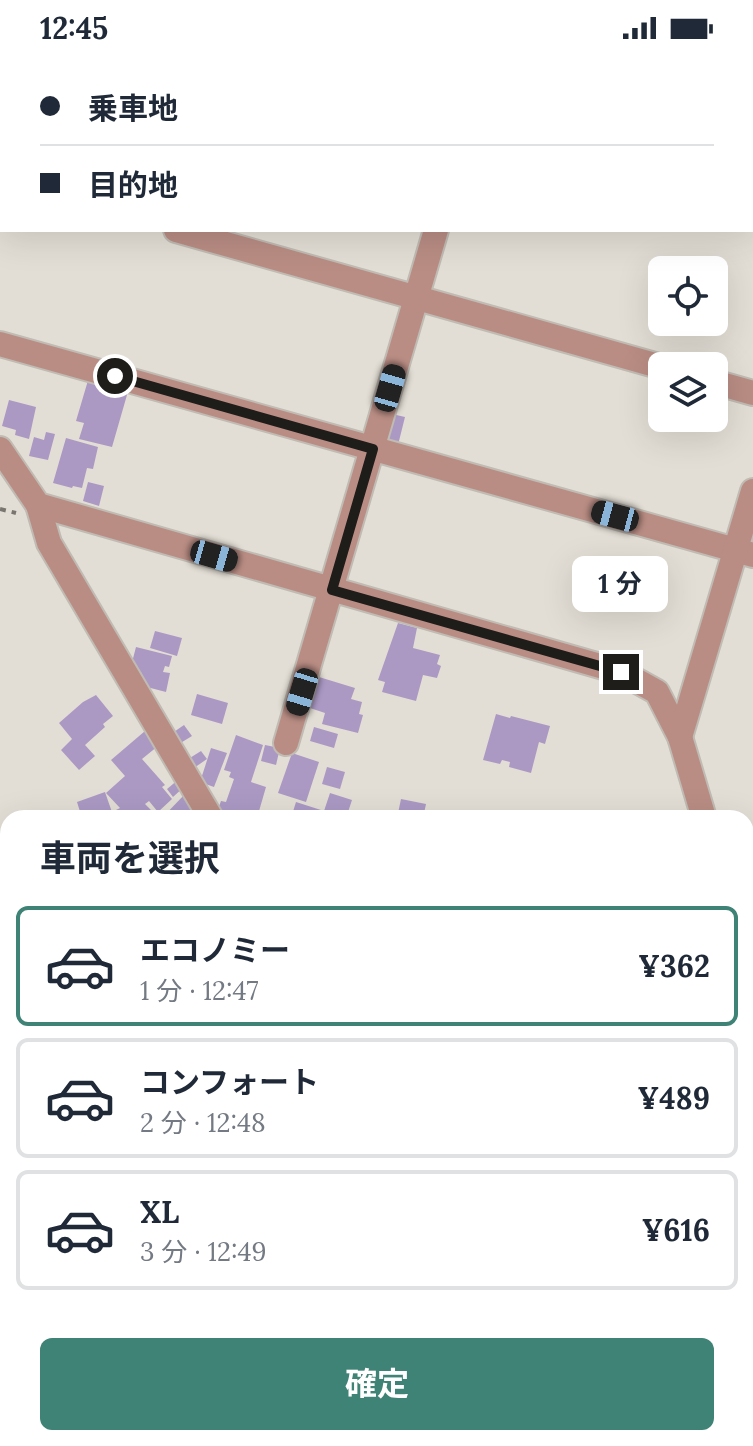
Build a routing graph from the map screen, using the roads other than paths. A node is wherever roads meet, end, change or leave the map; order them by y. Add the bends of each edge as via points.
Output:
1 (183, 232) edge
2 (435, 232) edge
3 (417, 297) junction
4 (0, 344) edge
5 (648, 363) edge
6 (728, 386) edge
7 (753, 393) edge
8 (0, 449) edge
9 (373, 449) junction
10 (753, 491) edge
11 (38, 505) junction
12 (745, 552) edge
13 (332, 590) junction
14 (680, 737) junction
15 (286, 743) dead end
16 (206, 810) edge
17 (702, 810) edge

1 - 3 street
2 - 3 street
3 - 5 street
3 - 9 street
4 - 9 street
6 - 7 street
8 - 11 street
9 - 12 street
9 - 13 street
10 - 12 street
11 - 13 street
11 - 16 street via 49,543
12 - 14 street
13 - 14 street via 621,672 657,692
13 - 15 street
14 - 17 street

